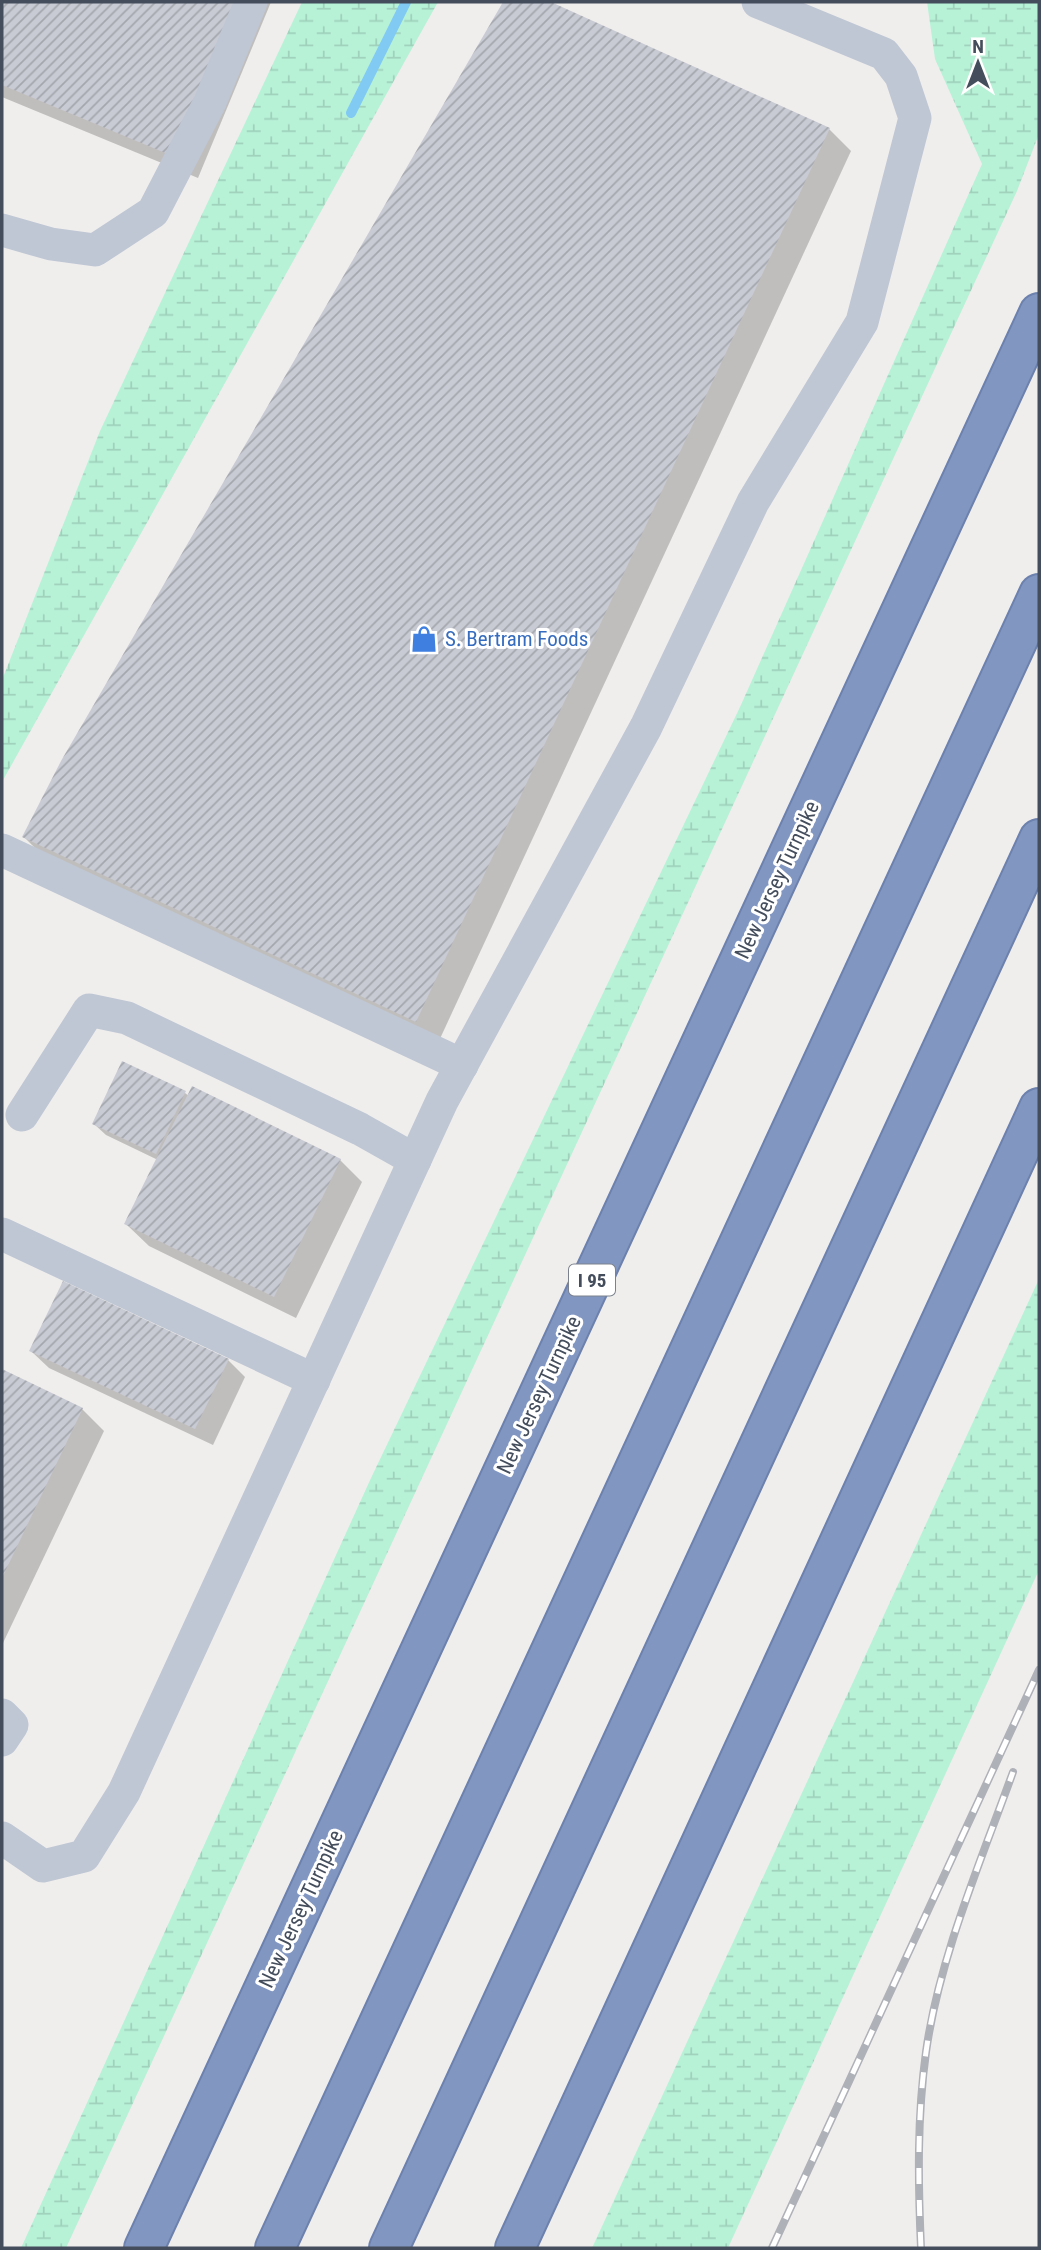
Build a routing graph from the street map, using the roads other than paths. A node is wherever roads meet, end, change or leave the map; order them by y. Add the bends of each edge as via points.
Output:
1 (251, 2) edge
2 (758, 2) edge
3 (2, 230) edge
4 (1039, 313) edge
5 (1039, 594) edge
6 (1039, 839) edge
7 (2, 850) edge
8 (462, 1065) junction
9 (1039, 1108) edge
10 (22, 1115) dead end
11 (415, 1160) junction
12 (2, 1234) edge
13 (314, 1380) junction
14 (2, 1715) edge
15 (2, 1740) edge
16 (2, 1838) edge
17 (144, 2248) edge
18 (275, 2248) edge
19 (389, 2248) edge
20 (514, 2248) edge

1 - 3 lane via 210,102 153,212 95,250
2 - 8 lane via 884,54 901,76 912,107 915,118 862,322 753,502 646,727
4 - 17 highway, New Jersey Turnpike / I 95
5 - 18 highway
6 - 19 highway
7 - 8 lane
8 - 11 lane
9 - 20 highway
10 - 11 lane via 89,1010 127,1018
11 - 13 lane
12 - 13 lane
13 - 16 lane via 124,1793 84,1856 43,1866
14 - 15 lane via 12,1725

